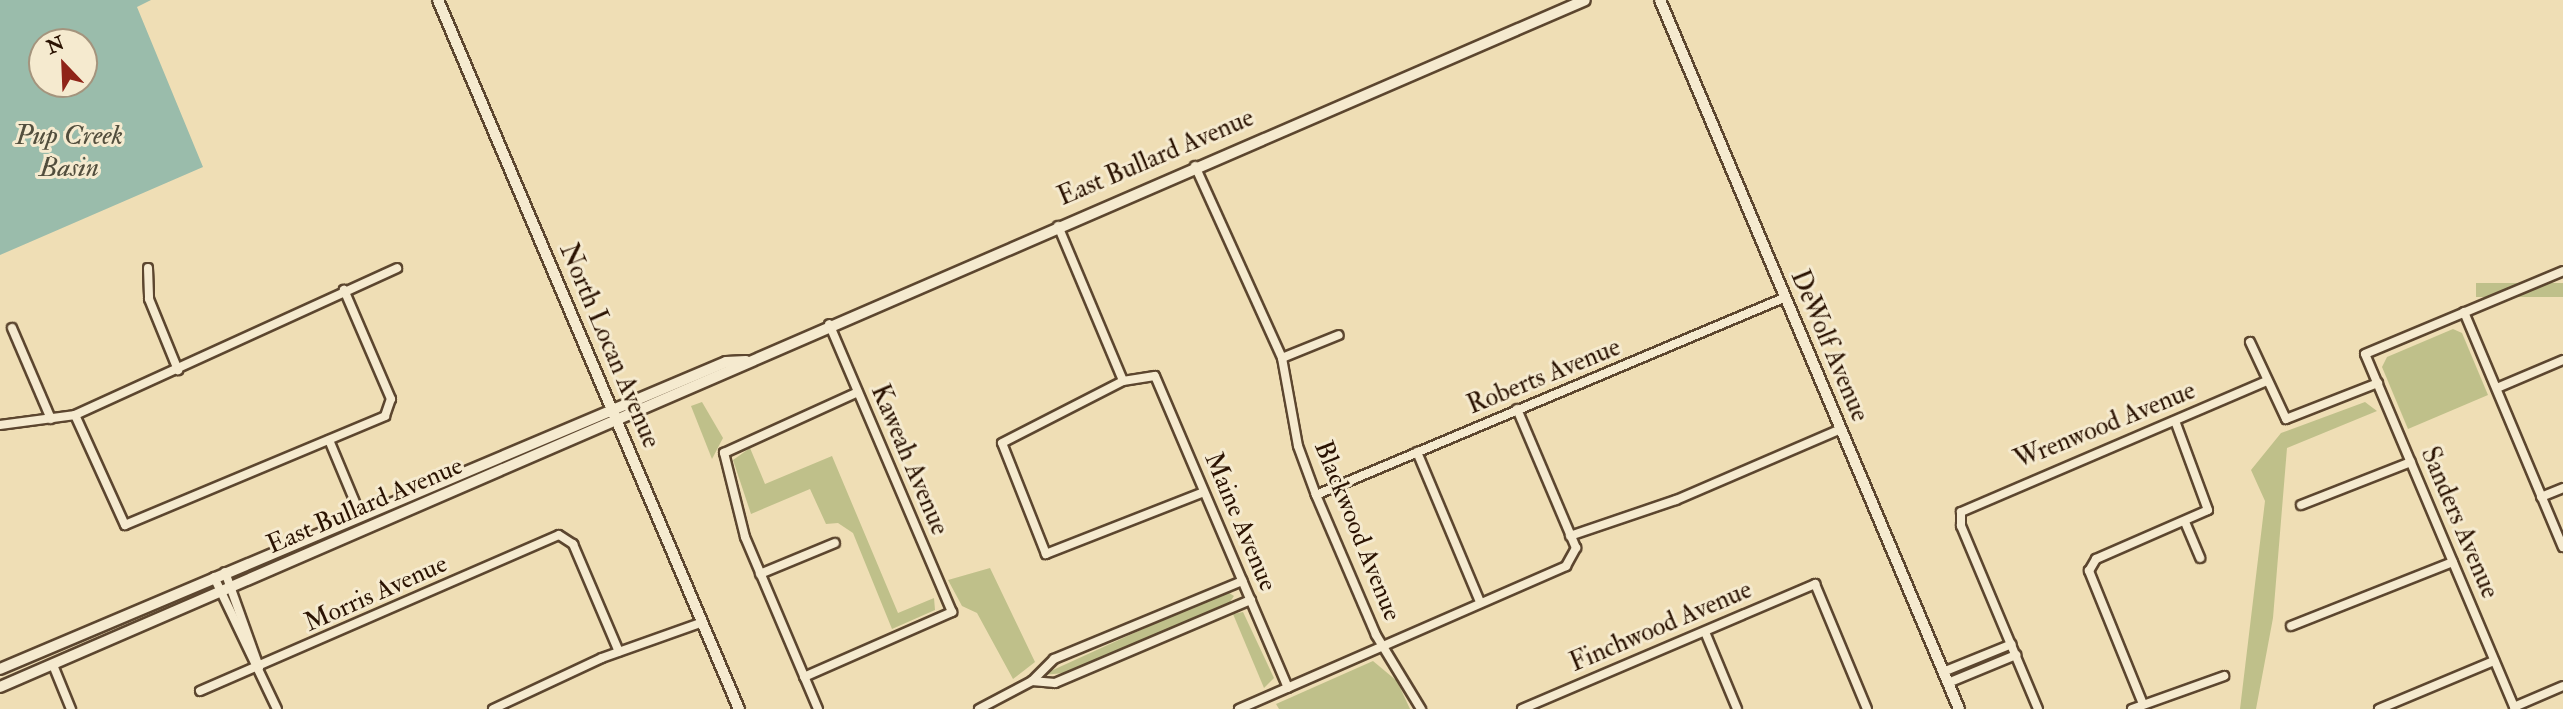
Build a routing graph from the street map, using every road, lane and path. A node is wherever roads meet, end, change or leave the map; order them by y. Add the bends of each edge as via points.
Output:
1 (438, 0) edge
2 (1585, 0) edge
3 (1660, 0) edge
4 (1195, 166) junction
5 (1057, 225) junction
6 (148, 268) dead end
7 (397, 268) dead end
8 (2563, 271) edge
9 (344, 290) junction
10 (1786, 297) junction
11 (2464, 313) junction
12 (829, 324) junction
13 (12, 328) dead end
14 (1339, 334) dead end
15 (2250, 342) dead end
16 (1282, 358) junction
17 (2563, 360) edge
18 (746, 361) junction
19 (178, 370) junction
20 (1123, 381) junction
21 (2267, 382) junction
22 (2378, 383) junction
23 (2497, 388) junction
24 (858, 393) junction
25 (613, 409) junction
26 (1517, 409) junction
27 (75, 415) junction
28 (51, 419) junction
29 (2175, 421) junction
30 (618, 422) junction
31 (0, 425) edge
32 (1841, 429) junction
33 (329, 440) junction
34 (1417, 452) junction
35 (2411, 462) junction
36 (2563, 488) edge
37 (1204, 492) junction
38 (1316, 495) junction
39 (2541, 497) junction
40 (2301, 505) dead end
41 (360, 514) junction
42 (2186, 522) junction
43 (1570, 536) junction
44 (835, 543) dead end
45 (2563, 547) edge
46 (2200, 558) dead end
47 (2453, 562) junction
48 (760, 574) junction
49 (220, 575) junction
50 (1242, 581) junction
51 (232, 588) junction
52 (221, 592) junction
53 (1251, 600) junction
54 (1480, 602) junction
55 (703, 622) junction
56 (2291, 626) dead end
57 (1705, 632) junction
58 (1381, 643) junction
59 (2012, 644) junction
60 (619, 652) junction
61 (2016, 655) junction
62 (2494, 661) junction
63 (53, 665) junction
64 (259, 667) junction
65 (0, 668) edge
66 (1944, 672) junction
67 (2224, 676) dead end
68 (804, 677) junction
69 (1032, 681) junction
70 (1948, 683) junction
71 (2563, 686) edge
72 (0, 687) edge
73 (1288, 688) junction
74 (200, 691) dead end
75 (2143, 704) junction
76 (2514, 708) edge
77 (71, 709) edge
78 (277, 709) edge
79 (493, 709) edge
80 (739, 709) edge
81 (818, 709) edge
82 (979, 709) edge
83 (1239, 709) edge
84 (1421, 709) edge
85 (1522, 709) edge
86 (1737, 709) edge
87 (1867, 709) edge
88 (1959, 709) edge
89 (2038, 709) edge
90 (2132, 709) edge
91 (2379, 709) edge

1 - 25 street, North Locan Avenue
2 - 4 main road, East Bullard Avenue
3 - 10 street, DeWolf Avenue
4 - 5 main road, East Bullard Avenue
4 - 16 street, Blackwood Avenue
5 - 12 main road, East Bullard Avenue
5 - 20 street
6 - 19 street via 149,299
7 - 9 street
8 - 11 street
9 - 19 street
9 - 33 street via 391,410
10 - 26 street, Roberts Avenue
10 - 32 street, DeWolf Avenue
11 - 22 street, Sanders Avenue via 2365,354
11 - 23 street
12 - 18 main road, East Bullard Avenue
12 - 24 street, Kaweah Avenue
13 - 28 street
14 - 16 street
15 - 21 street
16 - 38 street, Blackwood Avenue via 1298,446
17 - 23 street
18 - 25 main road, East Bullard Avenue via 726,362
18 - 30 main road, East Bullard Avenue
19 - 27 street
20 - 37 street, Maine Avenue via 1150,374
20 - 37 street via 1002,443 1046,554
21 - 22 street via 2286,419
21 - 29 street, Wrenwood Avenue
22 - 35 street, Sanders Avenue
23 - 39 street
24 - 48 street via 724,453
24 - 68 street, Kaweah Avenue via 952,612
25 - 30 street, North Locan Avenue
25 - 41 main road, East Bullard Avenue
26 - 34 street, Roberts Avenue
26 - 43 street
27 - 28 street
27 - 33 street via 125,525
28 - 31 street
29 - 42 street via 2208,510
29 - 59 street, Wrenwood Avenue via 1961,512 1961,526
30 - 51 main road, East Bullard Avenue
30 - 55 street, North Locan Avenue
32 - 43 street via 1676,500 1622,513
32 - 66 street, DeWolf Avenue
33 - 41 street
34 - 38 street, Roberts Avenue
34 - 54 street
35 - 40 street
35 - 47 street, Sanders Avenue
36 - 39 street
37 - 50 street, Maine Avenue
38 - 58 street, Blackwood Avenue
39 - 45 street
41 - 49 main road, East Bullard Avenue
42 - 46 street
42 - 75 street via 2090,564 2091,580
43 - 54 street via 1575,556 1566,566
44 - 48 street
47 - 56 street
47 - 62 street, Sanders Avenue
48 - 68 street
49 - 51 street
49 - 52 street
49 - 65 main road, East Bullard Avenue
50 - 53 street, Maine Avenue
50 - 69 street via 1054,659
51 - 52 main road, East Bullard Avenue
51 - 64 street
52 - 63 main road, East Bullard Avenue
52 - 64 street
53 - 69 street via 1055,683
53 - 73 street, Maine Avenue
54 - 58 street
55 - 60 street
55 - 80 street, North Locan Avenue
57 - 85 street, Finchwood Avenue
57 - 86 street
57 - 87 street, Finchwood Avenue via 1815,583
58 - 73 street
58 - 84 street, Blackwood Avenue
59 - 61 street
59 - 66 street
60 - 64 street, Morris Avenue via 568,536 559,535
60 - 79 street
61 - 70 street
61 - 89 street
62 - 76 street, Sanders Avenue
62 - 91 street
63 - 72 main road, East Bullard Avenue
63 - 77 street
64 - 74 street, Morris Avenue
64 - 78 street
66 - 70 street, DeWolf Avenue
67 - 75 street
68 - 81 street
69 - 82 street
70 - 88 street, DeWolf Avenue
71 - 76 street
73 - 83 street
75 - 90 street

